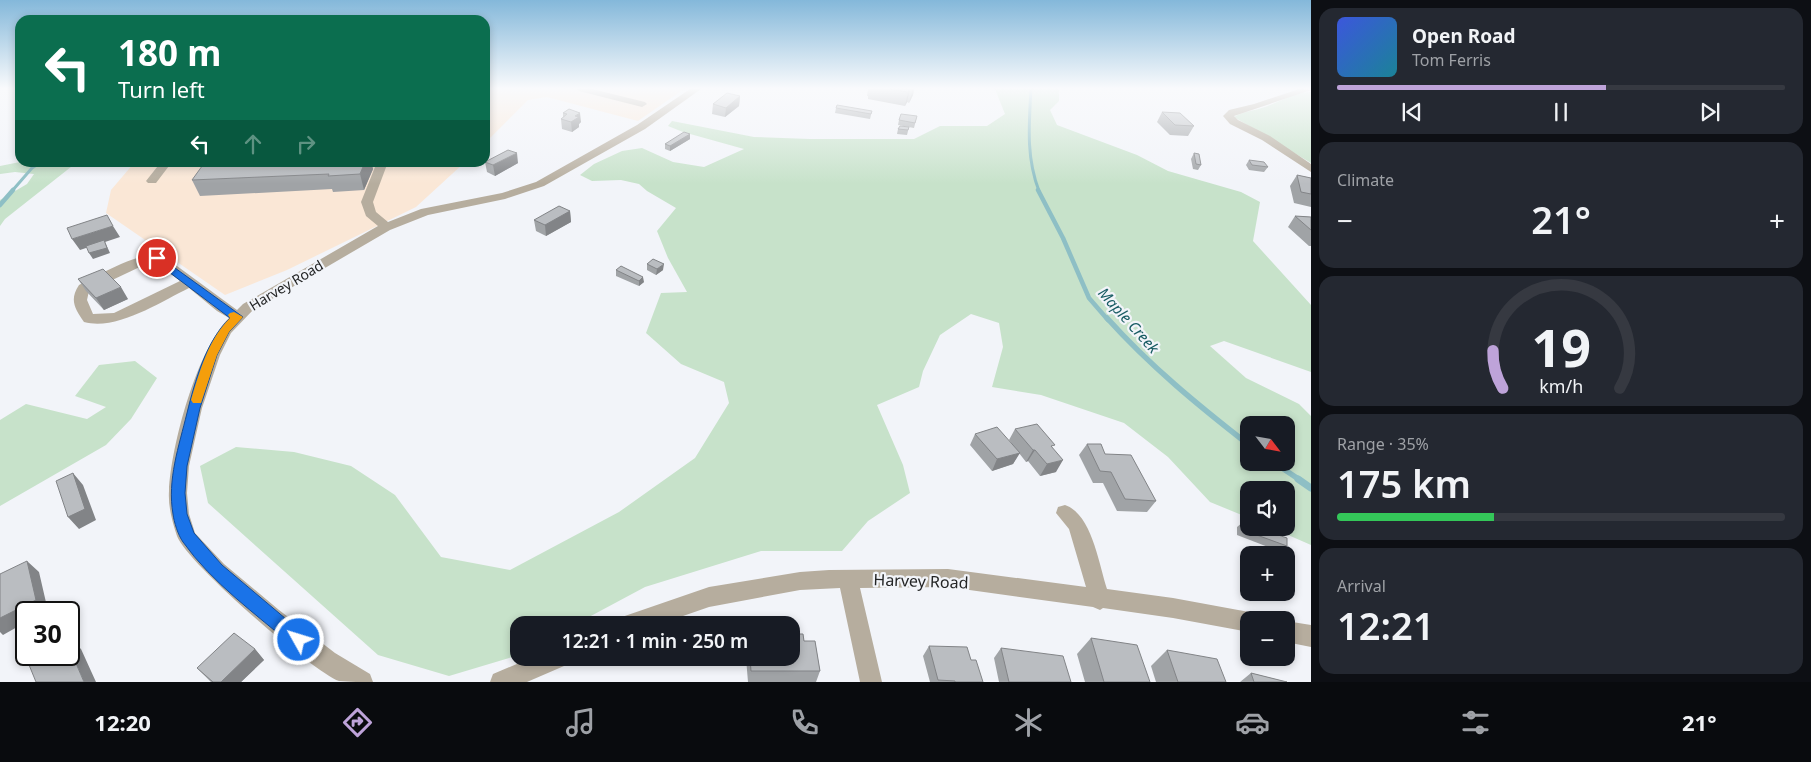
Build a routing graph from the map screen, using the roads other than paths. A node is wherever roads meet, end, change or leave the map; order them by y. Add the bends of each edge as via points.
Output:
1 (650, 121) edge
2 (1233, 121) edge
3 (163, 167) edge
4 (382, 167) edge
5 (1311, 169) edge
6 (152, 181) dead end
7 (386, 227) junction
8 (190, 282) junction
9 (238, 317) junction
10 (1065, 512) dead end
11 (848, 579) junction
12 (1100, 600) junction
13 (651, 616) edge
14 (1240, 620) edge
15 (1295, 633) edge
16 (1311, 636) edge
17 (538, 666) edge
18 (362, 682) edge
19 (501, 682) edge
20 (871, 682) edge

1 - 7 street, Harvey Road via 540,184 504,196 424,212
2 - 5 street via 1266,138
3 - 6 street
4 - 7 street via 367,202 370,213
7 - 9 street, Harvey Road via 248,307
8 - 8 street via 108,319 89,319 81,307 79,296 84,288 140,262 157,258
8 - 9 street
9 - 18 street, Harvey Road via 225,330 212,355 194,408 180,466 180,514 187,536 217,570 271,617 313,651
10 - 12 street via 1077,525
11 - 12 street, Harvey Road via 948,578
11 - 13 street, Harvey Road via 800,581 739,590
11 - 20 street
12 - 14 street, Harvey Road
15 - 16 street
17 - 19 street

